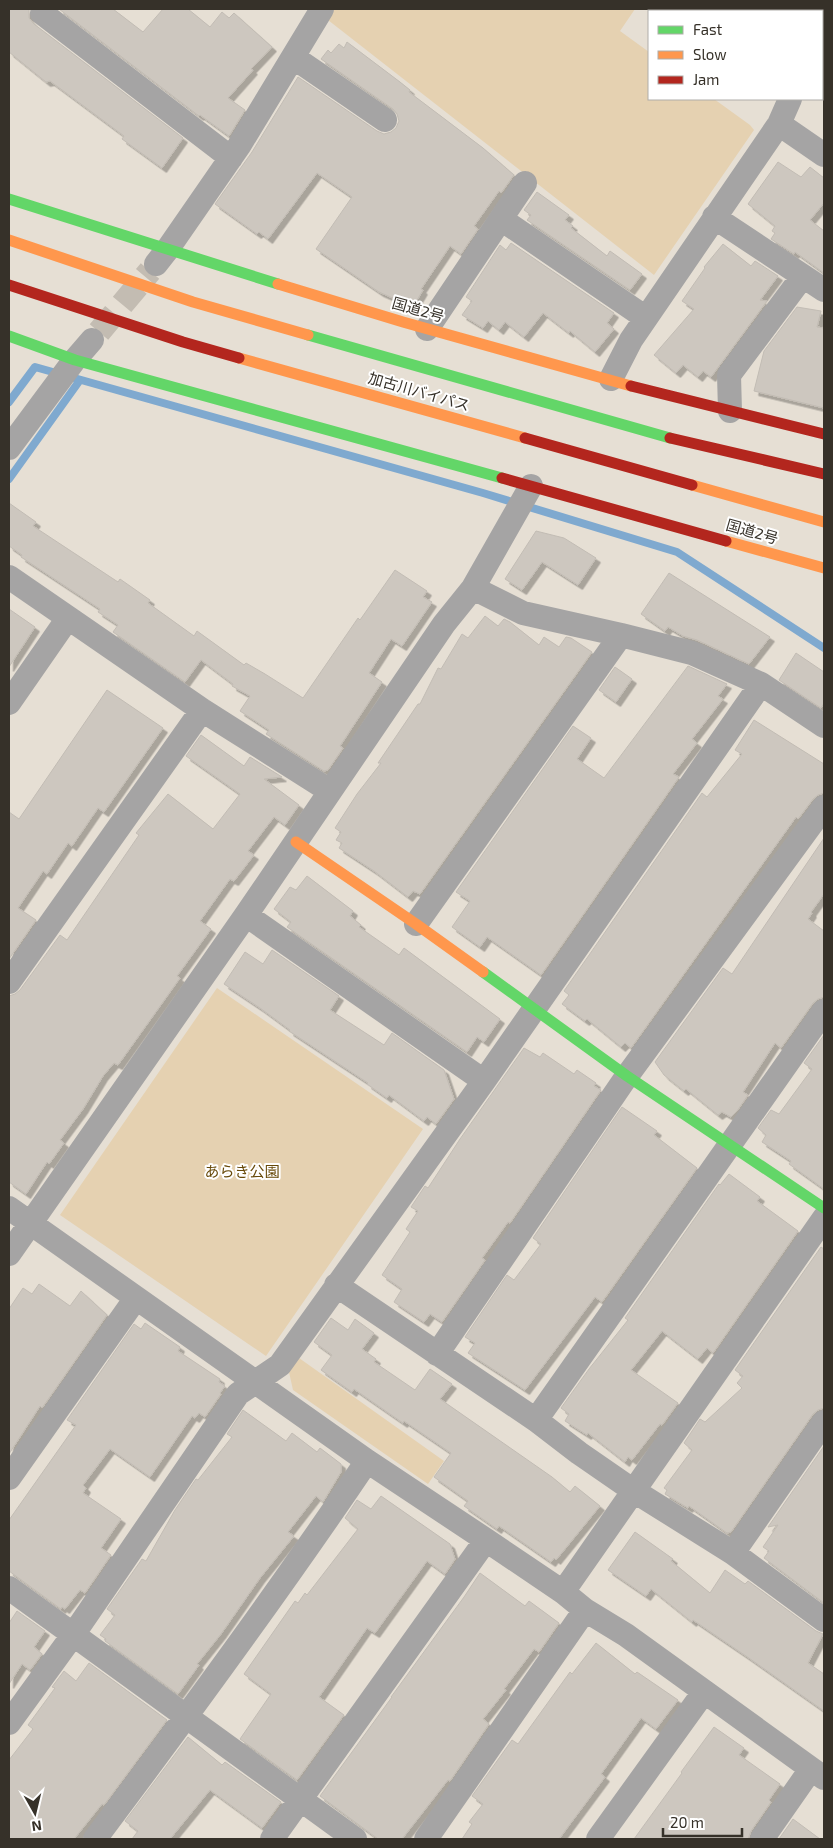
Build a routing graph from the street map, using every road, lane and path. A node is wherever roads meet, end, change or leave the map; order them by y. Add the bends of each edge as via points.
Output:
1 (322, 9) edge
2 (42, 12) dead end
3 (293, 57) junction
4 (790, 100) edge
5 (385, 120) dead end
6 (779, 124) junction
7 (824, 155) edge
8 (231, 158) junction
9 (525, 183) dead end
10 (9, 199) edge
11 (714, 217) junction
12 (501, 219) junction
13 (9, 240) edge
14 (162, 257) junction
15 (804, 276) junction
16 (9, 284) edge
17 (824, 290) edge
18 (646, 318) junction
19 (427, 328) junction
20 (9, 336) edge
21 (92, 340) tunnel mouth
22 (74, 361) junction
23 (611, 379) junction
24 (730, 411) junction
25 (824, 434) edge
26 (694, 445) junction
27 (9, 448) edge
28 (824, 466) edge
29 (824, 474) edge
30 (527, 492) junction
31 (824, 522) edge
32 (824, 568) edge
33 (9, 577) edge
34 (473, 588) junction
35 (68, 618) junction
36 (621, 635) junction
37 (761, 684) junction
38 (9, 703) edge
39 (202, 710) junction
40 (824, 726) edge
41 (330, 791) junction
42 (824, 807) edge
43 (296, 842) junction
44 (246, 915) junction
45 (416, 924) junction
46 (9, 982) edge
47 (534, 1009) junction
48 (824, 1012) edge
49 (627, 1076) junction
50 (484, 1081) junction
51 (729, 1145) junction
52 (9, 1208) edge
53 (824, 1208) edge
54 (824, 1218) edge
55 (29, 1223) junction
56 (9, 1254) edge
57 (336, 1285) junction
58 (136, 1298) junction
59 (437, 1354) junction
60 (255, 1382) junction
61 (536, 1420) junction
62 (824, 1422) edge
63 (367, 1461) junction
64 (9, 1478) edge
65 (634, 1490) junction
66 (486, 1540) junction
67 (733, 1553) junction
68 (9, 1588) edge
69 (563, 1592) junction
70 (585, 1610) junction
71 (824, 1620) edge
72 (73, 1635) junction
73 (704, 1692) junction
74 (187, 1717) junction
75 (9, 1723) edge
76 (818, 1774) edge
77 (301, 1799) junction
78 (95, 1839) edge
79 (272, 1839) edge
80 (355, 1839) edge
81 (426, 1839) edge
82 (598, 1839) edge
83 (762, 1839) edge

1 - 3 street
2 - 8 street
3 - 5 street
3 - 8 street
4 - 6 street
6 - 7 street
6 - 11 street
8 - 14 street
9 - 12 street
10 - 14 main road, 国道2号
11 - 15 street
11 - 18 street
12 - 18 street
12 - 19 street
13 - 26 main road, 加古川バイパス via 193,302
14 - 19 main road, 国道2号
15 - 17 street
15 - 24 street via 729,375
16 - 31 main road, 加古川バイパス via 183,342
18 - 23 street
19 - 23 main road, 国道2号
20 - 22 main road, 国道2号
21 - 22 street
22 - 27 street
22 - 30 main road, 国道2号
23 - 24 main road, 国道2号
24 - 25 main road, 国道2号
26 - 28 main road
26 - 29 main road, 加古川バイパス
30 - 32 main road, 国道2号
30 - 34 street
33 - 35 street
34 - 36 street via 523,613
34 - 41 street via 444,624
35 - 38 street
35 - 39 street
36 - 37 street via 692,653
36 - 45 street
37 - 40 street
37 - 47 street
39 - 41 street
39 - 46 street
41 - 43 street
42 - 49 street
43 - 44 street
43 - 45 main road
44 - 50 street
44 - 55 street
45 - 47 main road
47 - 49 main road
47 - 50 street
48 - 51 street
49 - 51 main road
49 - 59 street
50 - 57 street
51 - 53 main road
51 - 61 street
52 - 55 street
54 - 65 street
55 - 56 street
55 - 58 street
57 - 59 street
57 - 60 street via 280,1365
58 - 60 street
58 - 64 street
59 - 61 street
60 - 63 street
60 - 72 street via 238,1394
61 - 65 street
62 - 67 street
63 - 66 street
63 - 74 street
65 - 67 street
65 - 69 street
66 - 69 street
66 - 77 street
67 - 71 street
68 - 72 street
69 - 70 street
70 - 73 street via 626,1635
70 - 81 street
72 - 74 street
72 - 75 street
73 - 76 street
73 - 82 street
74 - 77 street
74 - 78 street
76 - 83 street
77 - 79 street
77 - 80 street

